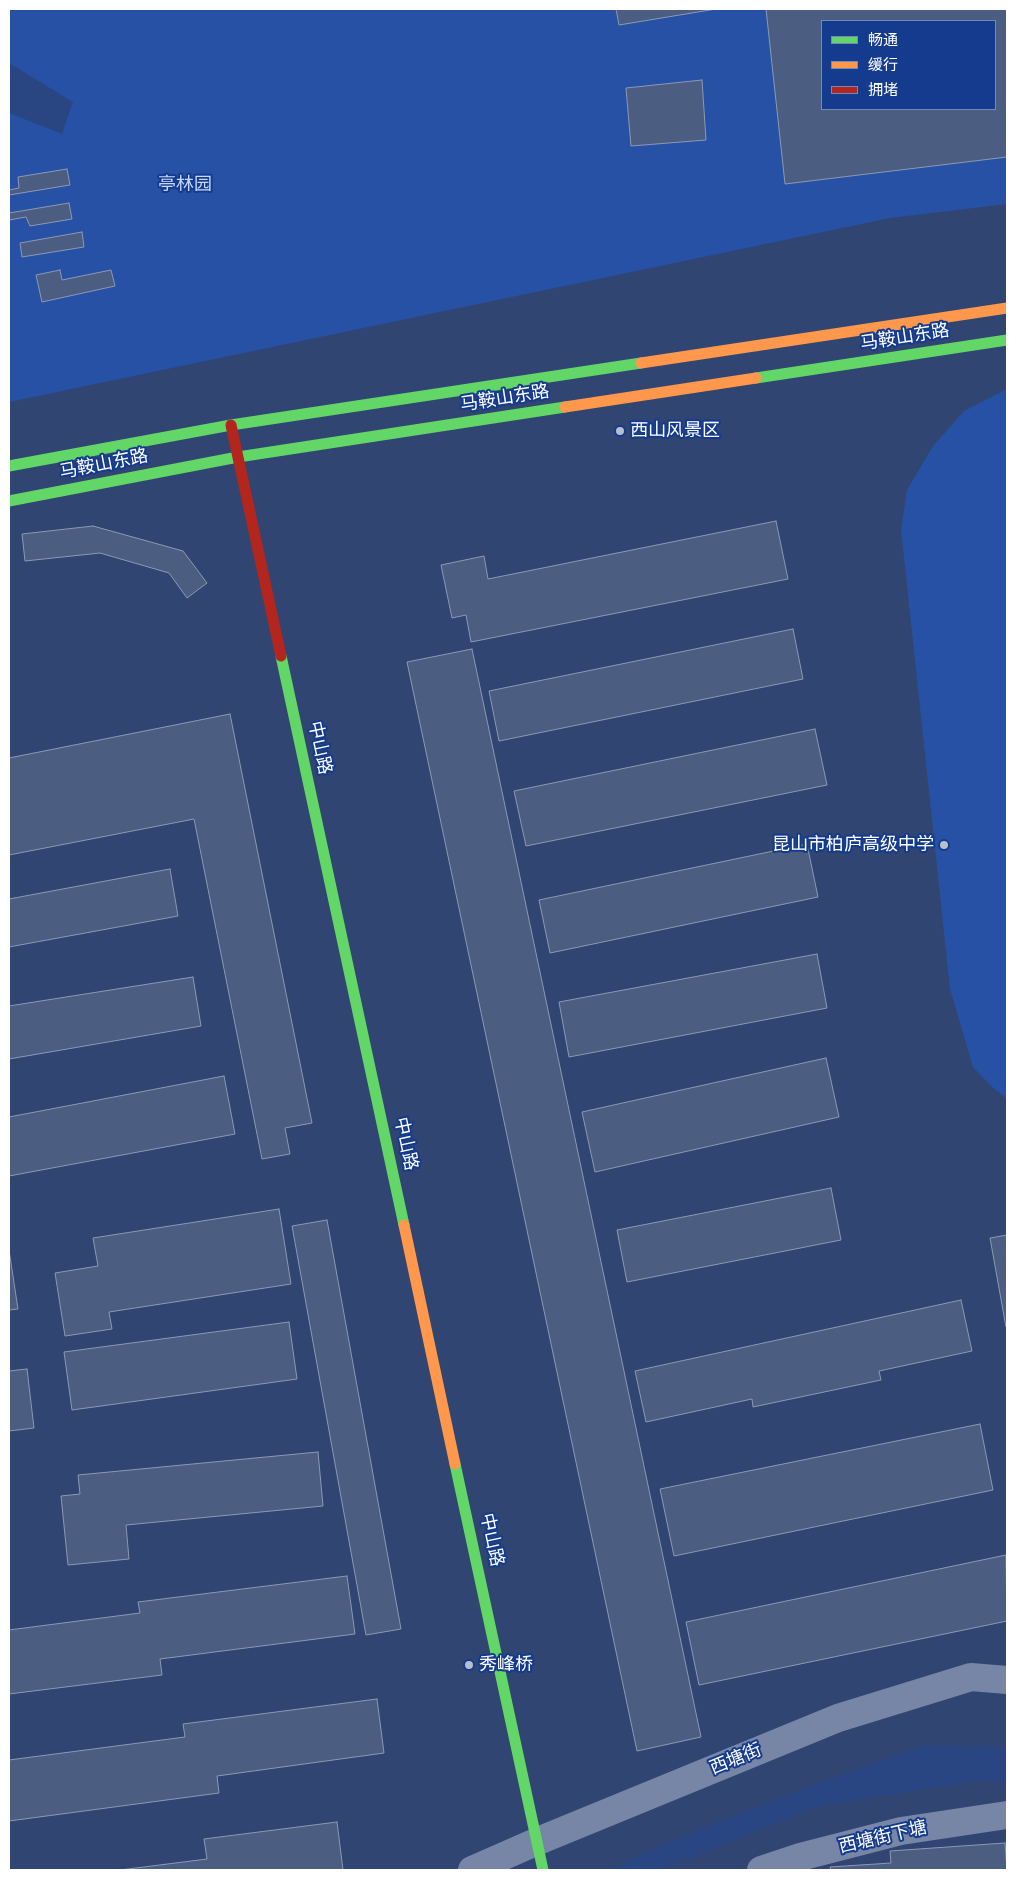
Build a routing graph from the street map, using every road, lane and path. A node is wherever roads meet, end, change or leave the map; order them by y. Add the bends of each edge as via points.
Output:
1 (1007, 308) edge
2 (1007, 340) edge
3 (231, 425) junction
4 (238, 457) junction
5 (9, 466) edge
6 (9, 501) edge
7 (1007, 1680) edge
8 (1007, 1815) edge
9 (538, 1841) junction
10 (472, 1870) edge
11 (543, 1870) edge
12 (761, 1870) edge

1 - 3 main road, 马鞍山东路
2 - 4 main road, 马鞍山东路
3 - 4 main road, 中山路
3 - 5 main road, 马鞍山东路
4 - 6 main road, 马鞍山东路
4 - 9 main road, 中山路
7 - 9 street, 西塘街 via 971,1678 838,1718
8 - 12 street, 西塘街下塘 via 902,1831
9 - 10 street, 西塘街
9 - 11 main road, 中山路

